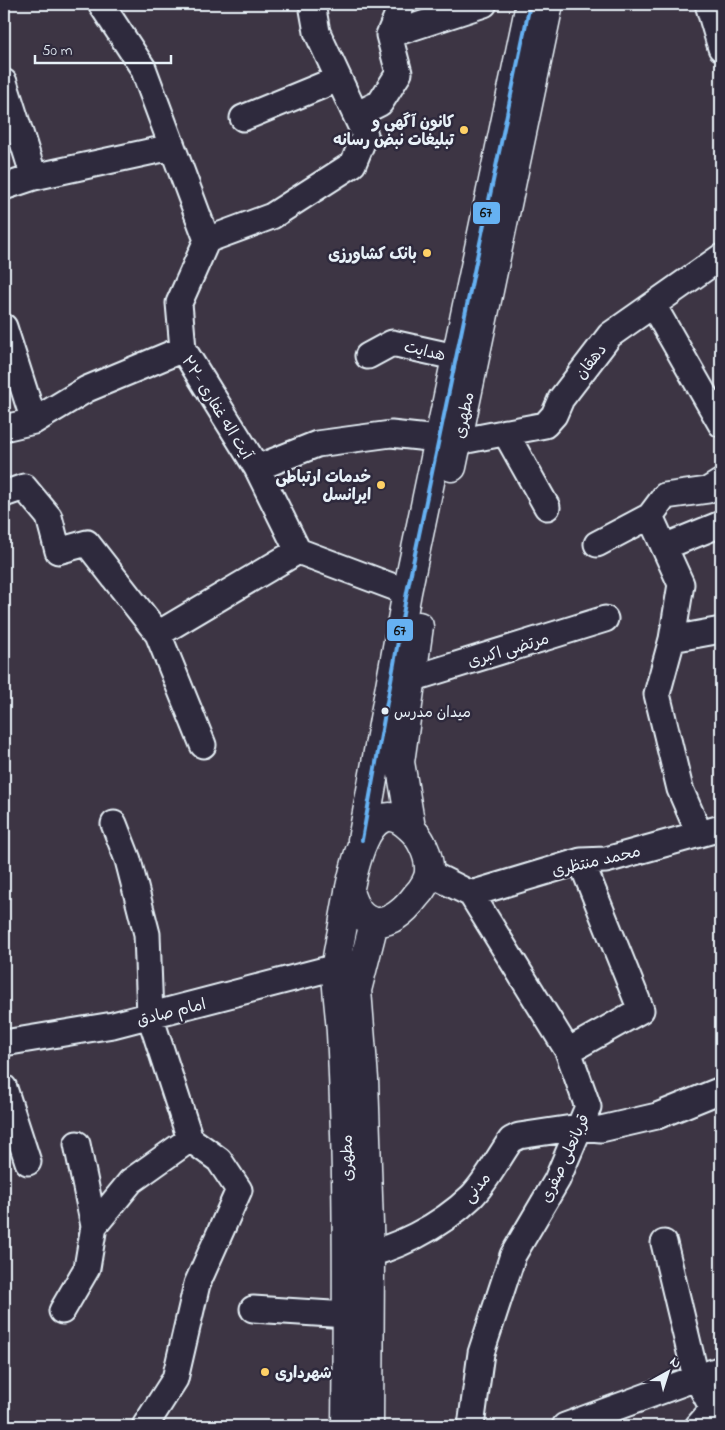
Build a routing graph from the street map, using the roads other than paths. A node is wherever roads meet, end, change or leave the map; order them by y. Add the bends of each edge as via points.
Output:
1 (101, 4) edge
2 (312, 4) edge
3 (402, 4) edge
4 (482, 4) edge
5 (530, 4) edge
6 (549, 4) edge
7 (708, 4) edge
8 (389, 35) junction
9 (721, 48) edge
10 (338, 79) junction
11 (4, 82) edge
12 (356, 115) junction
13 (242, 118) dead end
14 (172, 147) junction
15 (34, 177) junction
16 (4, 187) edge
17 (208, 240) junction
18 (721, 257) edge
19 (653, 306) junction
20 (4, 327) edge
21 (183, 349) junction
22 (368, 356) dead end
23 (455, 357) junction
24 (34, 421) junction
25 (721, 424) edge
26 (4, 428) edge
27 (504, 432) junction
28 (448, 440) junction
29 (257, 468) junction
30 (721, 482) edge
31 (4, 494) edge
32 (547, 507) dead end
33 (650, 516) junction
34 (721, 524) edge
35 (597, 544) dead end
36 (664, 547) junction
37 (298, 551) junction
38 (407, 592) junction
39 (605, 619) dead end
40 (721, 630) edge
41 (158, 634) junction
42 (672, 639) junction
43 (412, 679) junction
44 (203, 745) dead end
45 (114, 824) dead end
46 (411, 828) junction
47 (710, 831) edge
48 (362, 840) junction
49 (581, 861) junction
50 (429, 873) junction
51 (349, 891) junction
52 (471, 894) junction
53 (374, 923) junction
54 (349, 968) junction
55 (150, 1016) junction
56 (4, 1043) edge
57 (568, 1051) junction
58 (4, 1088) edge
59 (721, 1090) edge
60 (579, 1127) junction
61 (190, 1139) junction
62 (77, 1144) dead end
63 (28, 1162) dead end
64 (94, 1226) junction
65 (664, 1242) dead end
66 (359, 1257) junction
67 (253, 1308) dead end
68 (62, 1311) dead end
69 (347, 1315) junction
70 (721, 1369) edge
71 (696, 1377) junction
72 (145, 1426) edge
73 (346, 1426) edge
74 (369, 1426) edge
75 (471, 1426) edge
76 (565, 1426) edge
77 (698, 1426) edge

1 - 14 street via 143,68
2 - 10 street via 317,32
3 - 8 street
4 - 8 street
5 - 23 main road, مطهری
6 - 28 main road, مطهری
7 - 9 street
8 - 12 street via 399,73 380,103
10 - 12 street
10 - 13 street
11 - 15 street
12 - 17 street via 365,136 353,164 272,216
14 - 15 street
14 - 17 street
15 - 16 street
17 - 21 street, ۲۲- آیت اله غفاری via 179,303
18 - 19 street, دهقان
19 - 25 street
19 - 27 street, دهقان via 610,335 561,398 554,415 545,425
20 - 24 street
21 - 24 street via 87,389
21 - 29 street, ۲۲- آیت اله غفاری
22 - 23 street, هدایت via 392,343
23 - 28 main road, مطهری
24 - 26 street
27 - 28 street, دهقان
27 - 32 street
28 - 29 street, دهقان via 391,434 317,444
28 - 38 main road, مطهری
28 - 43 main road, مطهری
29 - 37 street, ۲۲- آیت اله غفاری
30 - 33 street via 708,490 665,496
31 - 41 street via 24,487 49,517 58,551 87,543
33 - 35 street
33 - 36 street
34 - 36 street
36 - 42 street via 681,584
37 - 38 street
37 - 41 street
38 - 48 main road, مطهری
39 - 43 street, مرتضی اکبری
40 - 42 street
41 - 44 street
42 - 47 street via 658,694 680,789
43 - 46 main road, مطهری via 400,762
45 - 55 street via 128,860 147,934
46 - 48 main road via 398,818 386,817 373,824
46 - 50 main road via 428,858
47 - 49 street, محمد منتظری via 606,860
48 - 51 main road
49 - 52 street, محمد منتظری
49 - 57 street via 641,1010
50 - 52 street
50 - 53 main road via 409,906 394,918
51 - 53 main road via 354,907 362,917
51 - 54 main road, مطهری
52 - 57 street, قربانعلی صفری
53 - 54 main road, مطهری
54 - 55 street, امام صادق
54 - 66 main road, مطهری via 345,1132
55 - 56 street, امام صادق
55 - 61 street
57 - 60 street, قربانعلی صفری via 588,1107
58 - 63 street
59 - 60 street, مدنی via 657,1116 601,1129
60 - 66 street, مدنی via 511,1140 472,1196 441,1220 407,1241
60 - 75 street, قربانعلی صفری via 557,1180 513,1255 482,1353
61 - 64 street via 131,1181
61 - 72 street via 219,1160 239,1190 197,1284 174,1379
62 - 64 street
64 - 68 street via 88,1268
65 - 71 street
66 - 69 main road, مطهری
66 - 74 main road, مطهری
67 - 69 street
69 - 73 main road, مطهری
70 - 71 street
71 - 76 street
71 - 77 street via 713,1409

